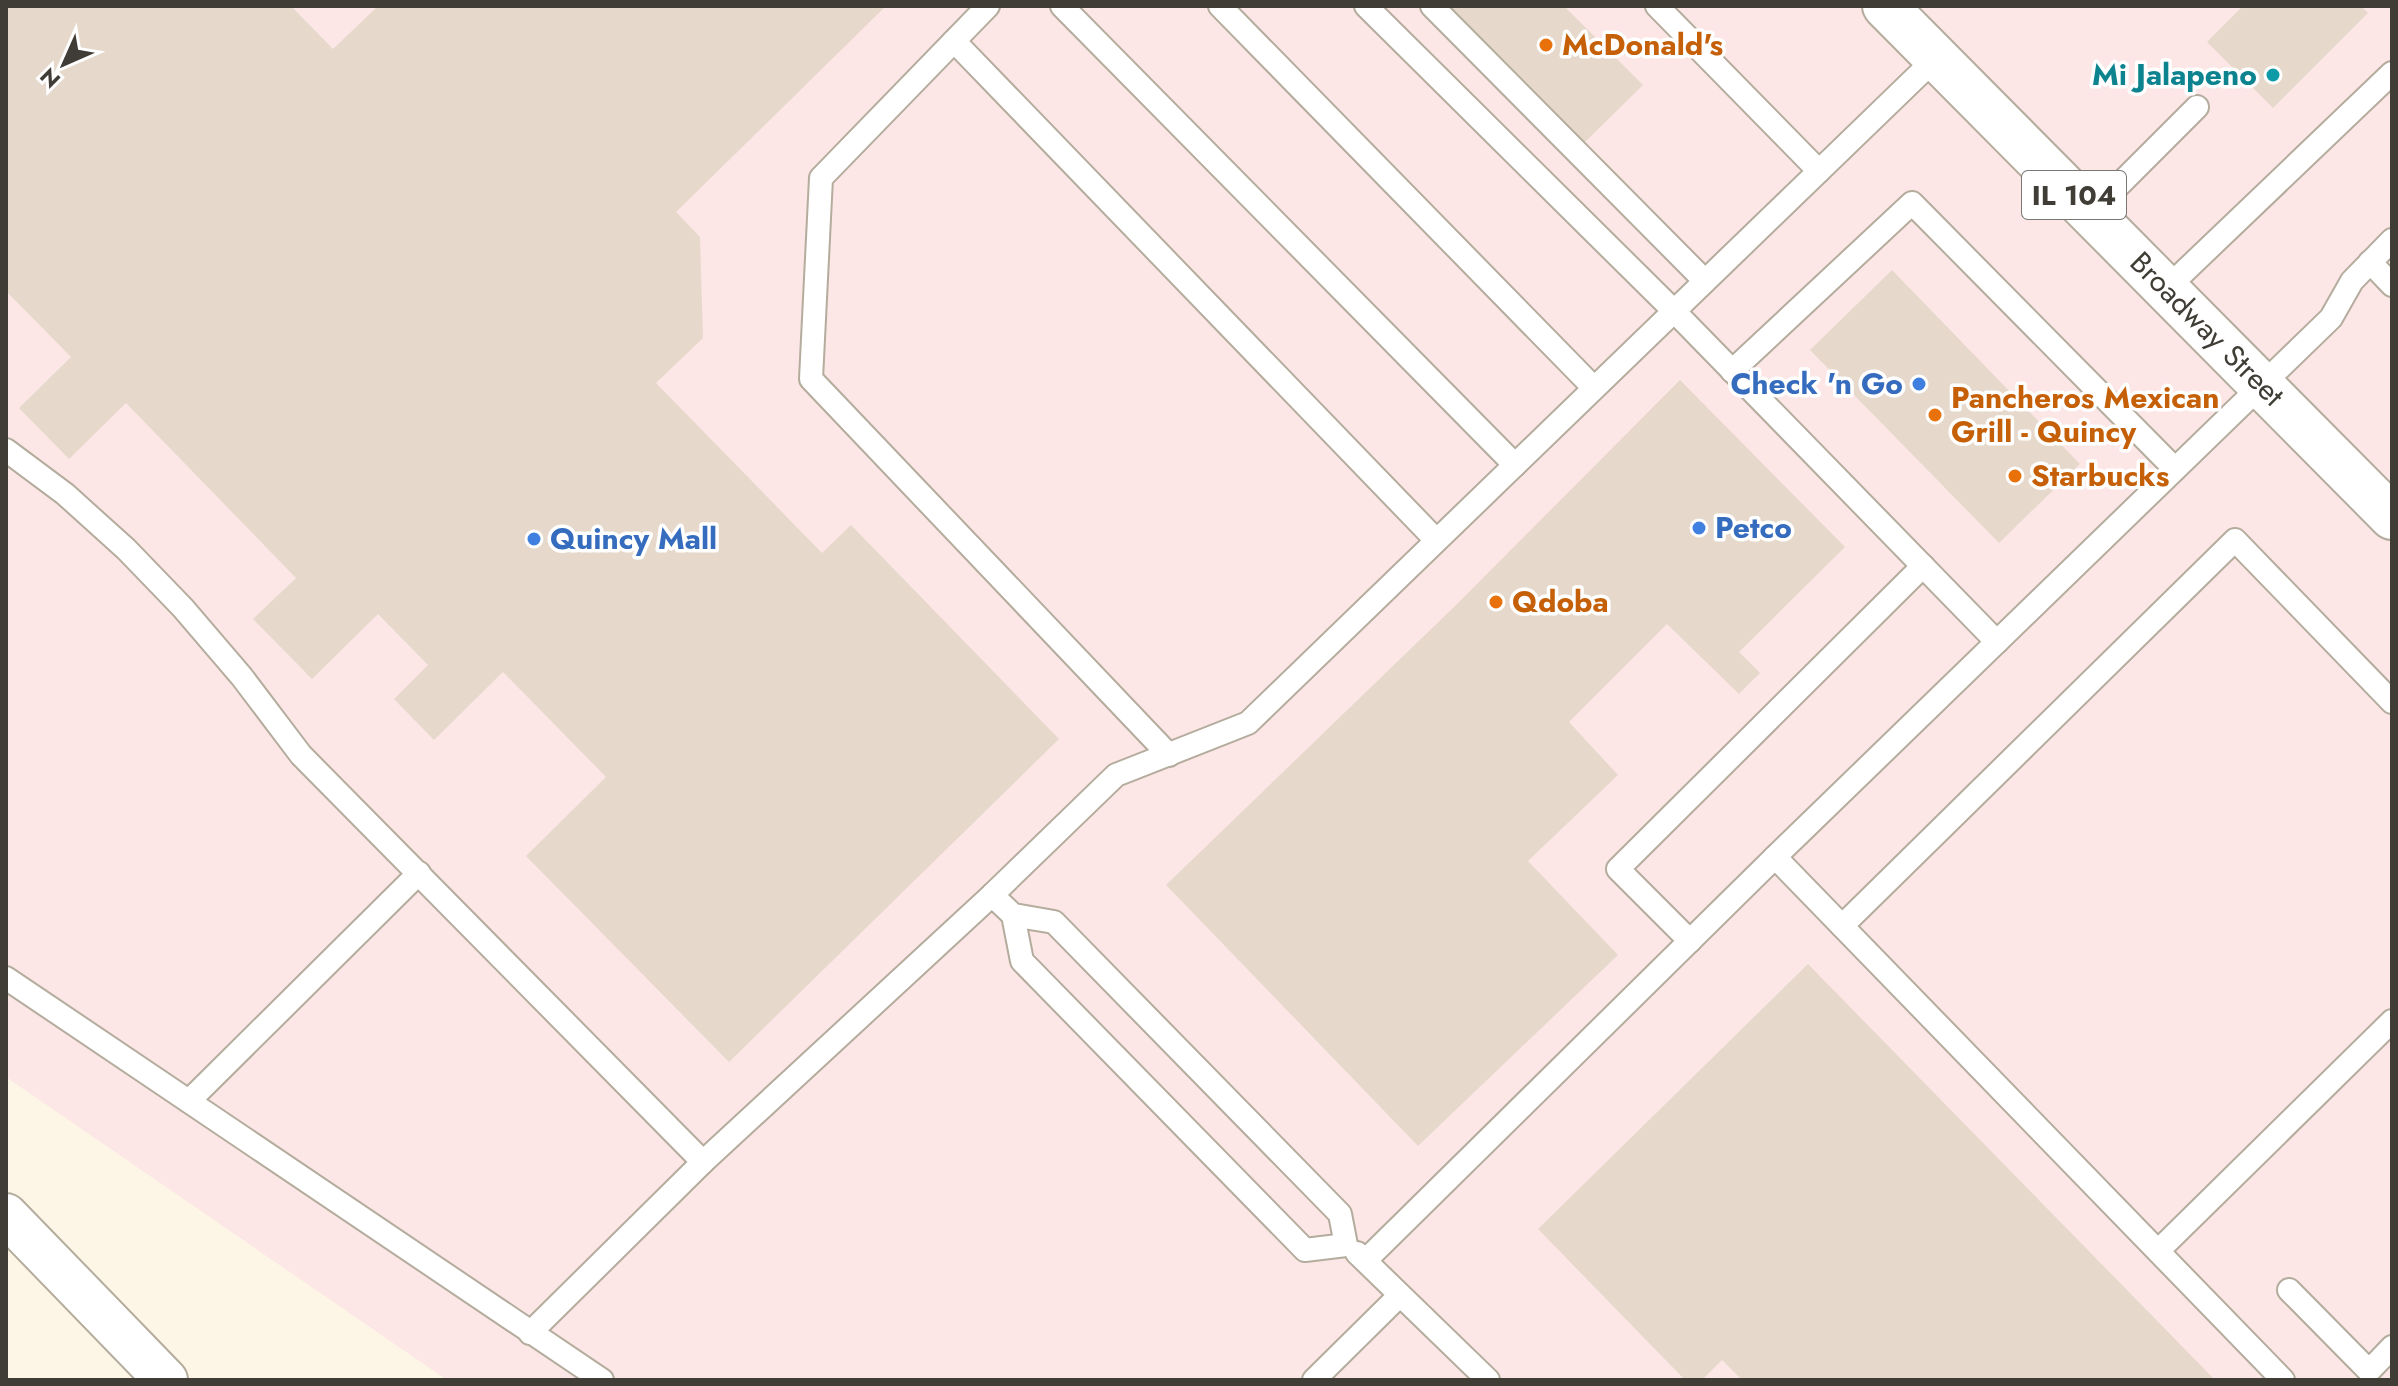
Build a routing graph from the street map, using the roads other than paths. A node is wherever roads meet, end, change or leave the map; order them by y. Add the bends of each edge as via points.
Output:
1 (1062, 6) edge
2 (1220, 6) edge
3 (1366, 6) edge
4 (1432, 6) edge
5 (1657, 6) edge
6 (1885, 6) edge
7 (978, 10) edge
8 (954, 41) junction
9 (1936, 58) junction
10 (2392, 73) edge
11 (2197, 107) dead end
12 (1819, 171) junction
13 (2091, 213) junction
14 (2392, 240) edge
15 (2370, 262) junction
16 (1705, 281) junction
17 (2392, 285) edge
18 (2166, 289) junction
19 (1674, 311) junction
20 (1732, 371) junction
21 (2262, 385) junction
22 (1594, 388) junction
23 (6, 450) edge
24 (1515, 465) junction
25 (2175, 469) junction
26 (2392, 517) edge
27 (1436, 540) junction
28 (1923, 566) junction
29 (1997, 642) junction
30 (2392, 702) edge
31 (1169, 755) junction
32 (1775, 857) junction
33 (419, 873) junction
34 (992, 895) junction
35 (1013, 915) junction
36 (1842, 926) junction
37 (1690, 941) junction
38 (6, 978) edge
39 (2392, 1021) edge
40 (189, 1101) junction
41 (703, 1162) junction
42 (6, 1215) edge
43 (1346, 1245) junction
44 (2158, 1251) junction
45 (1366, 1260) junction
46 (2289, 1290) dead end
47 (1400, 1295) junction
48 (530, 1333) junction
49 (2392, 1347) edge
50 (166, 1380) edge
51 (602, 1380) edge
52 (1314, 1380) edge
53 (1488, 1380) edge
54 (2283, 1380) edge

1 - 24 lane
2 - 22 lane
3 - 19 lane
4 - 16 lane
5 - 12 lane
6 - 9 main road, Broadway Street / IL 104
7 - 8 lane
8 - 27 lane
8 - 31 lane via 821,178 811,379
9 - 12 lane
9 - 13 main road, Broadway Street / IL 104
10 - 18 lane
11 - 13 lane
12 - 16 lane
13 - 18 main road, Broadway Street / IL 104
14 - 15 lane
15 - 17 lane
15 - 21 lane via 2331,318
16 - 19 lane
18 - 21 main road, Broadway Street / IL 104
19 - 20 lane
19 - 22 lane
20 - 25 lane via 1912,203
20 - 28 lane
21 - 25 lane
21 - 26 main road, Broadway Street / IL 104
22 - 24 lane
23 - 33 lane via 126,549 242,677 301,755
24 - 27 lane
25 - 29 lane
27 - 31 lane via 1248,723
28 - 29 lane
28 - 37 lane via 1618,869
29 - 32 lane
30 - 36 lane via 2235,540
31 - 34 lane via 1116,775
32 - 36 lane
32 - 37 lane
33 - 40 lane
33 - 41 lane
34 - 35 lane
34 - 41 lane
35 - 43 lane via 1054,922 1340,1214
35 - 43 lane via 1022,961 1305,1250
36 - 44 lane
37 - 45 lane
38 - 40 lane
39 - 44 lane
40 - 48 lane
41 - 48 lane
42 - 50 street
43 - 45 lane
44 - 54 lane
45 - 47 lane
46 - 49 lane via 2369,1371
47 - 52 lane
47 - 53 lane
48 - 51 lane

